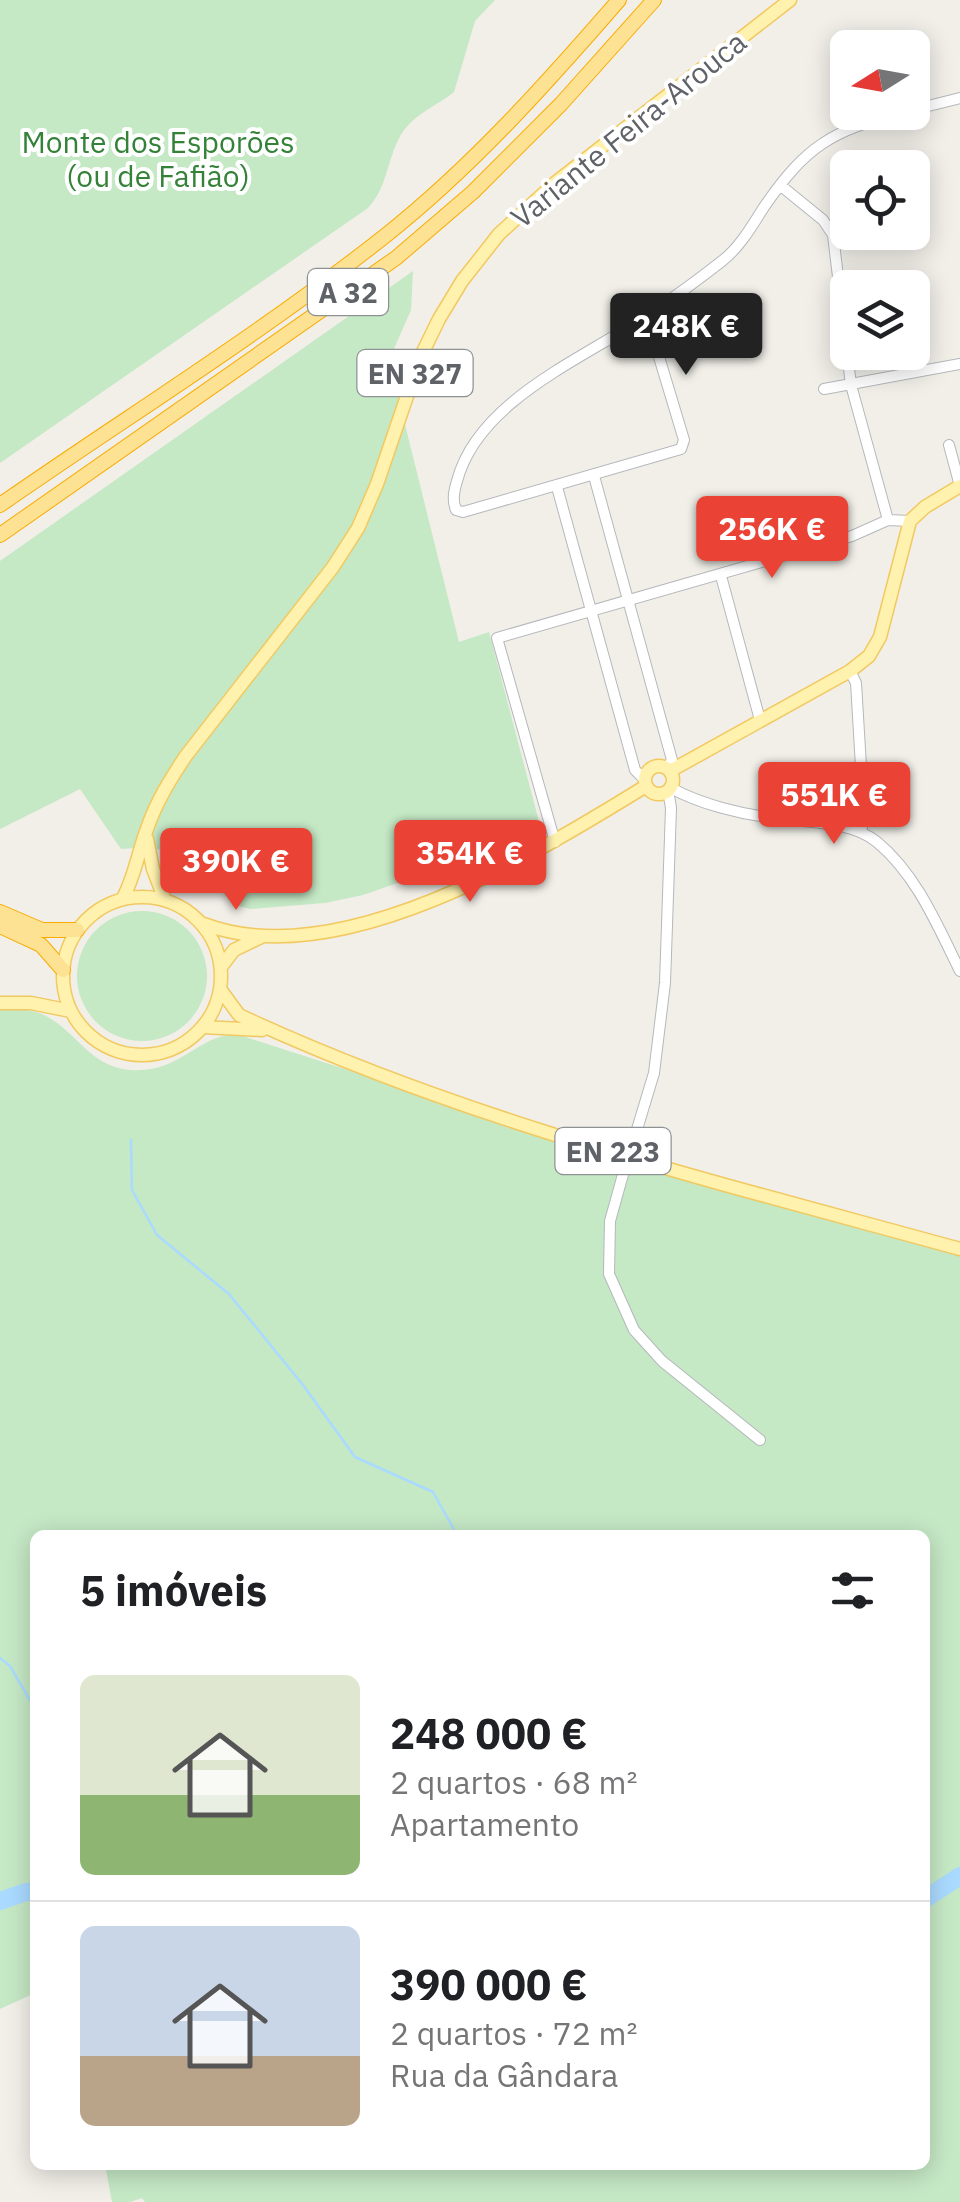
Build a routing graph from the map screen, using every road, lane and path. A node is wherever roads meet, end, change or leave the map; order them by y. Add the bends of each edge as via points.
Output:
1 (619, 0) edge
2 (654, 0) edge
3 (790, 0) edge
4 (960, 98) edge
5 (930, 106) edge
6 (846, 130) edge
7 (780, 186) junction
8 (647, 316) junction
9 (960, 364) edge
10 (850, 385) junction
11 (824, 389) dead end
12 (948, 445) dead end
13 (594, 476) junction
14 (960, 486) edge
15 (557, 487) junction
16 (0, 505) edge
17 (888, 520) junction
18 (910, 521) junction
19 (0, 535) edge
20 (721, 576) junction
21 (628, 602) junction
22 (591, 612) junction
23 (850, 671) junction
24 (760, 720) junction
25 (669, 770) junction
26 (645, 782) junction
27 (669, 789) junction
28 (146, 832) junction
29 (861, 832) junction
30 (555, 842) junction
31 (123, 898) junction
32 (166, 900) junction
33 (0, 912) edge
34 (201, 922) junction
35 (0, 926) edge
36 (77, 930) junction
37 (263, 936) junction
38 (221, 968) junction
39 (960, 971) edge
40 (63, 977) junction
41 (220, 989) junction
42 (30, 1003) junction
43 (0, 1004) edge
44 (71, 1011) junction
45 (203, 1027) junction
46 (274, 1031) junction
47 (960, 1248) edge
48 (760, 1440) dead end

1 - 16 highway, A 32 via 546,84 386,236
2 - 19 highway, A 32 via 473,192 396,258
3 - 28 main road, Variante Feira-Arouca / EN 327 via 555,183 479,257 429,338 358,528 185,756
4 - 5 street
6 - 7 street via 802,159
7 - 8 street via 728,256
7 - 10 street via 833,235
8 - 13 street via 684,446
8 - 15 street via 533,388 480,434 460,469 453,502 463,512
9 - 10 street
10 - 11 street
10 - 17 street
12 - 14 street
13 - 15 street
13 - 21 street
14 - 18 main road
15 - 22 street
17 - 18 street
17 - 20 street
18 - 23 main road via 880,636
20 - 21 street
20 - 24 street
21 - 22 street
21 - 25 street via 672,760
22 - 26 street via 635,770
22 - 30 street via 497,638
23 - 24 main road
23 - 29 street via 856,683
24 - 25 main road
25 - 26 main road via 654,766
25 - 27 main road
26 - 27 main road via 656,794
26 - 30 main road
27 - 29 street via 768,818
27 - 48 street, bridge via 665,983 654,1073 610,1221 609,1274 634,1330 662,1361
28 - 31 main road, Variante Feira-Arouca / EN 327
28 - 32 main road
29 - 39 street via 908,877
30 - 37 main road via 377,920
31 - 32 main road
31 - 36 main road
32 - 34 main road
33 - 36 highway via 42,930
34 - 37 main road
34 - 38 main road
35 - 40 highway via 42,945
36 - 40 main road
37 - 38 main road via 234,950
38 - 41 main road
40 - 42 main road via 47,997
40 - 44 main road
41 - 45 main road
41 - 46 main road, EN 223 via 239,1015
42 - 43 main road
42 - 44 main road
44 - 45 main road via 88,1034 126,1054 168,1051
45 - 46 main road, EN 223
46 - 47 main road, EN 223 via 467,1106

